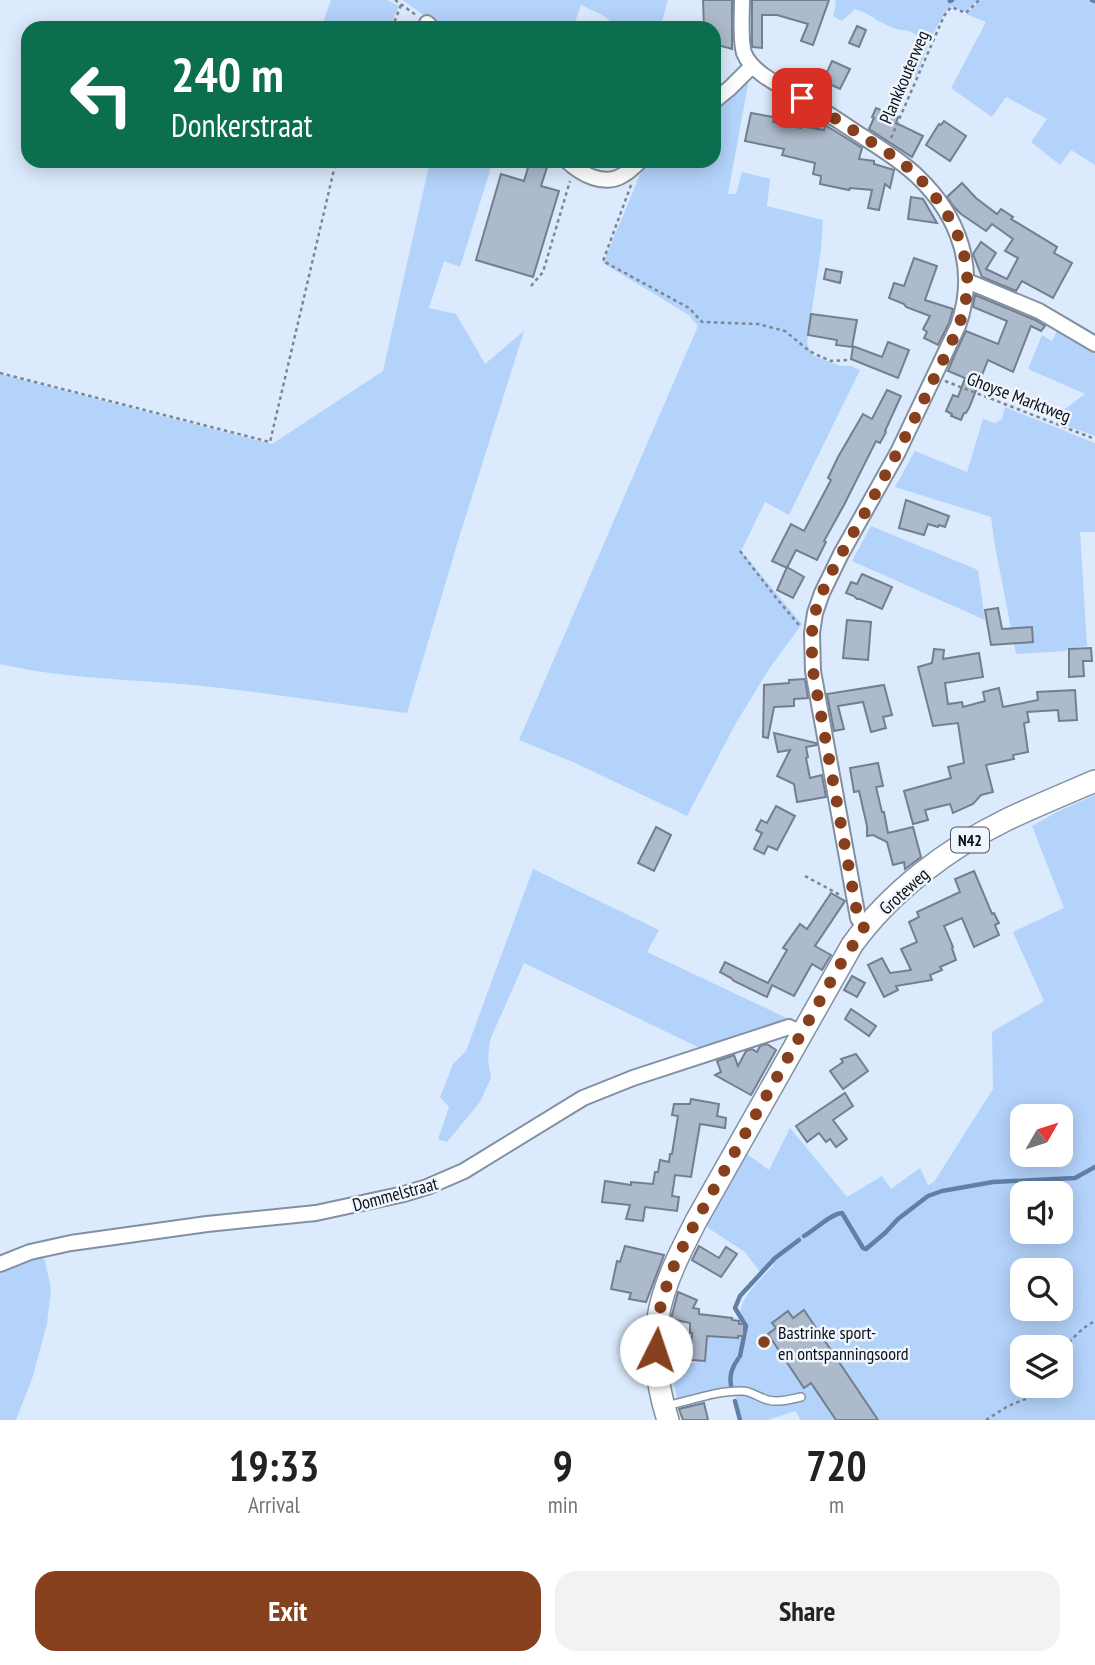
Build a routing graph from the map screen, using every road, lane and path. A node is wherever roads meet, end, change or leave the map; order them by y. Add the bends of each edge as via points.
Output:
1 (395, 0) edge
2 (742, 0) edge
3 (979, 0) edge
4 (401, 5) junction
5 (395, 21) edge
6 (423, 21) edge
7 (752, 66) junction
8 (721, 95) edge
9 (884, 151) junction
10 (334, 168) edge
11 (569, 168) edge
12 (577, 168) edge
13 (632, 168) edge
14 (638, 168) edge
15 (967, 281) junction
16 (531, 286) dead end
17 (1095, 344) edge
18 (847, 360) dead end
19 (0, 373) edge
20 (935, 377) junction
21 (1095, 439) edge
22 (740, 551) dead end
23 (812, 633) junction
24 (1095, 781) edge
25 (804, 876) dead end
26 (855, 904) junction
27 (864, 928) junction
28 (802, 1033) junction
29 (0, 1264) edge
30 (1095, 1321) edge
31 (1073, 1338) edge
32 (801, 1397) dead end
33 (1028, 1398) edge
34 (666, 1413) edge
35 (986, 1420) edge

1 - 4 path
2 - 7 street via 744,53
3 - 9 path, Plankkouterweg via 965,13 950,7 944,16
4 - 5 path
4 - 6 path
7 - 8 street
7 - 9 street
9 - 15 street via 918,177 955,226
10 - 19 path via 270,442
11 - 16 path via 543,272
12 - 13 street via 592,177 613,180
14 - 18 path via 603,261 689,308 702,322 758,324 785,331 808,351 831,361
15 - 17 street via 1039,311
15 - 20 street via 964,310
20 - 21 path, Ghoyse Marktweg
20 - 23 street via 841,554 815,613
22 - 23 path via 804,631
23 - 26 street via 813,671
24 - 27 main road, Groteweg / N42 via 1006,820 957,848 920,875
25 - 26 path
26 - 27 street
27 - 28 main road, Groteweg / N42
28 - 29 street, Dommelstraat via 789,1027 608,1087 464,1171 404,1194 316,1213 71,1243
28 - 34 main road, Groteweg / N42 via 696,1221 667,1284 657,1322 657,1370
30 - 31 path
32 - 34 lane via 777,1401 741,1391
33 - 35 path

